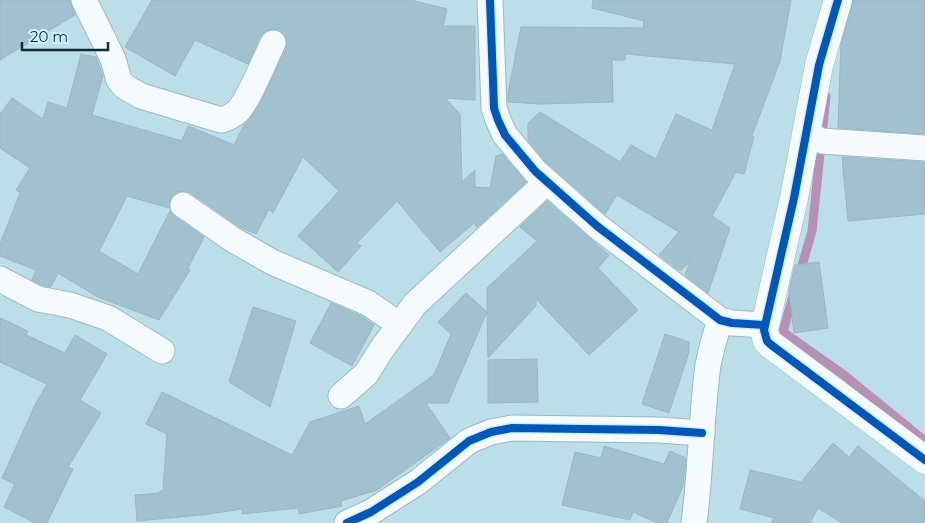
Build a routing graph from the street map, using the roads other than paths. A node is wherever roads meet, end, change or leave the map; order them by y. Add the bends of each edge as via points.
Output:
1 (84, 0) edge
2 (490, 0) edge
3 (838, 0) edge
4 (273, 43) dead end
5 (807, 134) junction
6 (925, 148) edge
7 (546, 182) junction
8 (183, 205) dead end
9 (0, 279) edge
10 (720, 320) junction
11 (400, 325) junction
12 (765, 325) junction
13 (162, 351) dead end
14 (341, 396) dead end
15 (702, 433) junction
16 (925, 460) edge
17 (347, 523) edge
18 (694, 523) edge

1 - 4 street via 125,87 141,96 221,120 238,111
2 - 7 street via 495,114 505,134
3 - 5 street via 819,66
5 - 6 street via 822,141
5 - 12 street
7 - 10 street via 597,226
7 - 11 street via 415,304
8 - 11 street via 272,262 368,303
9 - 13 street via 38,299 70,305 108,318
10 - 12 street
10 - 15 street via 708,365
11 - 14 street via 366,374
12 - 16 street via 770,344
15 - 17 street via 512,428 490,432 469,441 418,482
15 - 18 street

